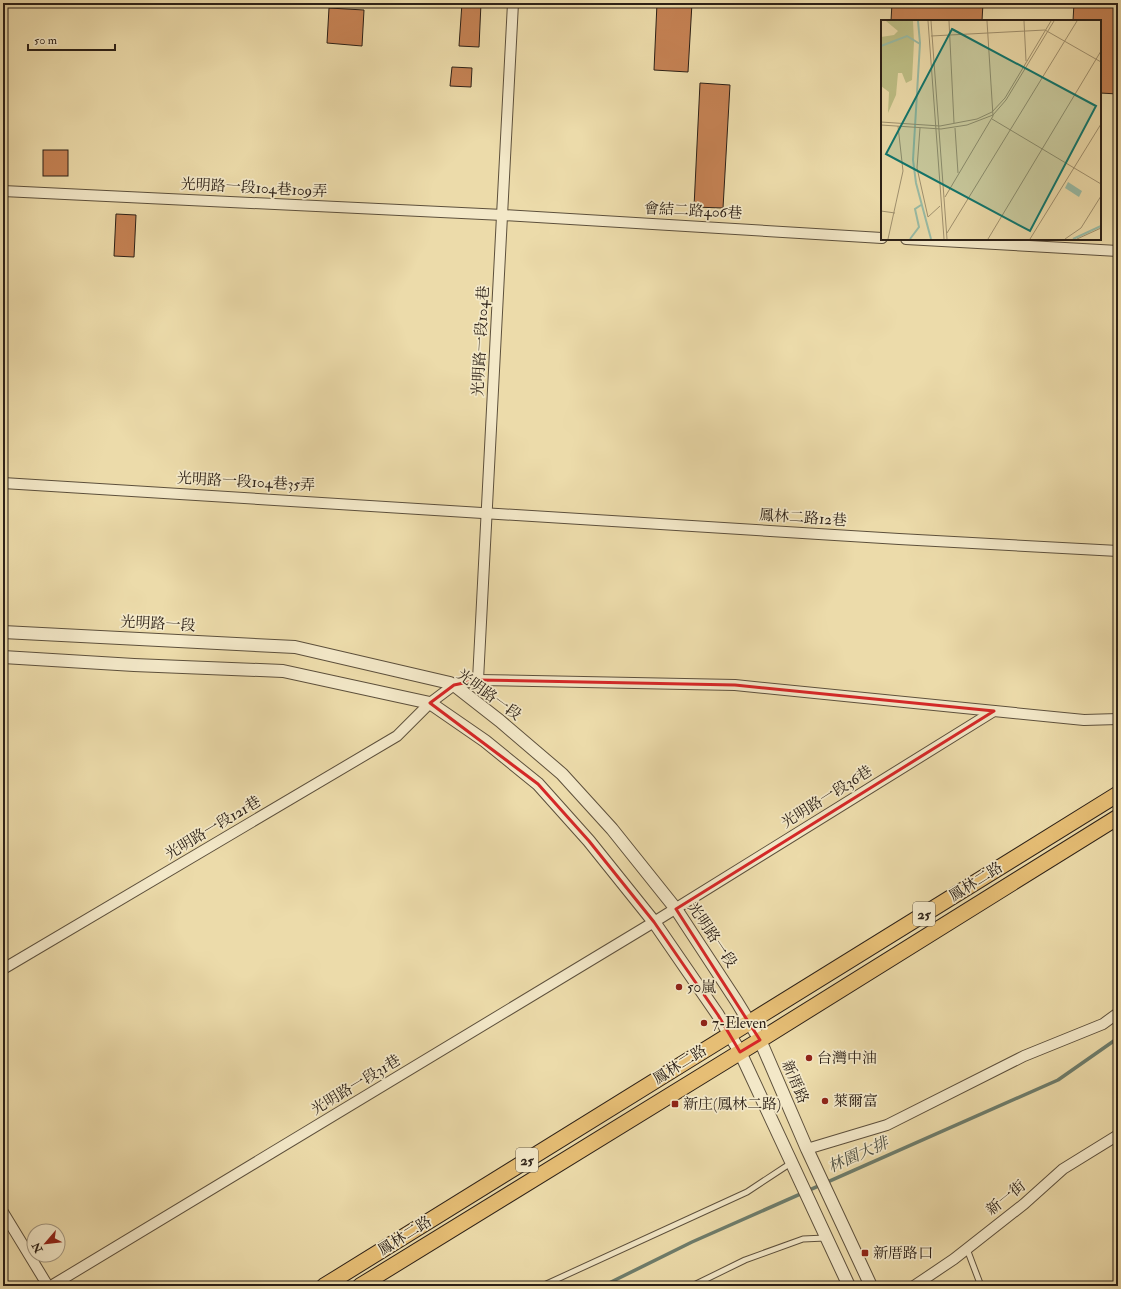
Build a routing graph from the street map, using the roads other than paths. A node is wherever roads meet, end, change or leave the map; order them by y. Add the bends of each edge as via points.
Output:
1 (513, 3) edge
2 (3, 191) edge
3 (503, 215) junction
4 (881, 238) edge
5 (922, 240) edge
6 (1118, 252) edge
7 (3, 483) edge
8 (487, 512) junction
9 (1118, 551) edge
10 (3, 632) edge
11 (3, 657) edge
12 (478, 680) junction
13 (454, 685) junction
14 (430, 703) junction
15 (994, 711) junction
16 (1118, 719) edge
17 (1118, 794) edge
18 (1118, 817) edge
19 (676, 909) junction
20 (654, 922) junction
21 (3, 969) edge
22 (1118, 1013) edge
23 (749, 1023) junction
24 (730, 1034) junction
25 (760, 1040) junction
26 (740, 1052) junction
27 (1118, 1135) edge
28 (808, 1152) junction
29 (791, 1163) junction
30 (3, 1212) edge
31 (824, 1234) junction
32 (967, 1249) junction
33 (868, 1284) edge
34 (48, 1286) edge
35 (51, 1286) edge
36 (324, 1286) edge
37 (360, 1286) edge
38 (542, 1286) edge
39 (692, 1286) edge
40 (849, 1286) edge
41 (914, 1286) edge
42 (981, 1286) edge

1 - 3 street, 光明路一段104巷
2 - 3 street, 光明路一段104巷109弄
3 - 4 street, 會結二路406巷
3 - 8 street, 光明路一段104巷
5 - 6 street
7 - 8 street, 光明路一段104巷35弄
8 - 9 street, 鳳林二路12巷
8 - 12 street, 光明路一段104巷
10 - 13 street, 光明路一段 via 295,647
11 - 14 street via 283,671
12 - 13 street
12 - 15 street via 735,686
13 - 14 street, 光明路一段121巷
13 - 19 street, 光明路一段 via 562,774 612,829
14 - 20 street via 485,741 538,784 589,841
14 - 21 street, 光明路一段121巷 via 397,736
15 - 16 street via 1084,720
15 - 19 street, 光明路一段36巷
17 - 23 main road, 鳳林二路 / 25
18 - 25 main road, 鳳林二路 / 25
19 - 20 street, 光明路一段31巷
19 - 23 street, 光明路一段
20 - 24 street
20 - 35 street, 光明路一段31巷
22 - 28 street via 1104,1024 1024,1056 887,1125
23 - 24 main road, 鳳林二路 / 25
23 - 25 street, 新厝路
24 - 26 street
24 - 36 main road, 鳳林二路 / 25
25 - 26 main road, 鳳林二路 / 25
25 - 28 street, 新厝路
26 - 29 street
26 - 37 main road, 鳳林二路 / 25
27 - 32 street, 新一街 via 1063,1169
28 - 33 street, 新厝路
29 - 31 street
29 - 38 lane via 747,1192
30 - 34 street
31 - 39 lane via 745,1260
31 - 40 street
32 - 41 street, 新一街
32 - 42 lane

